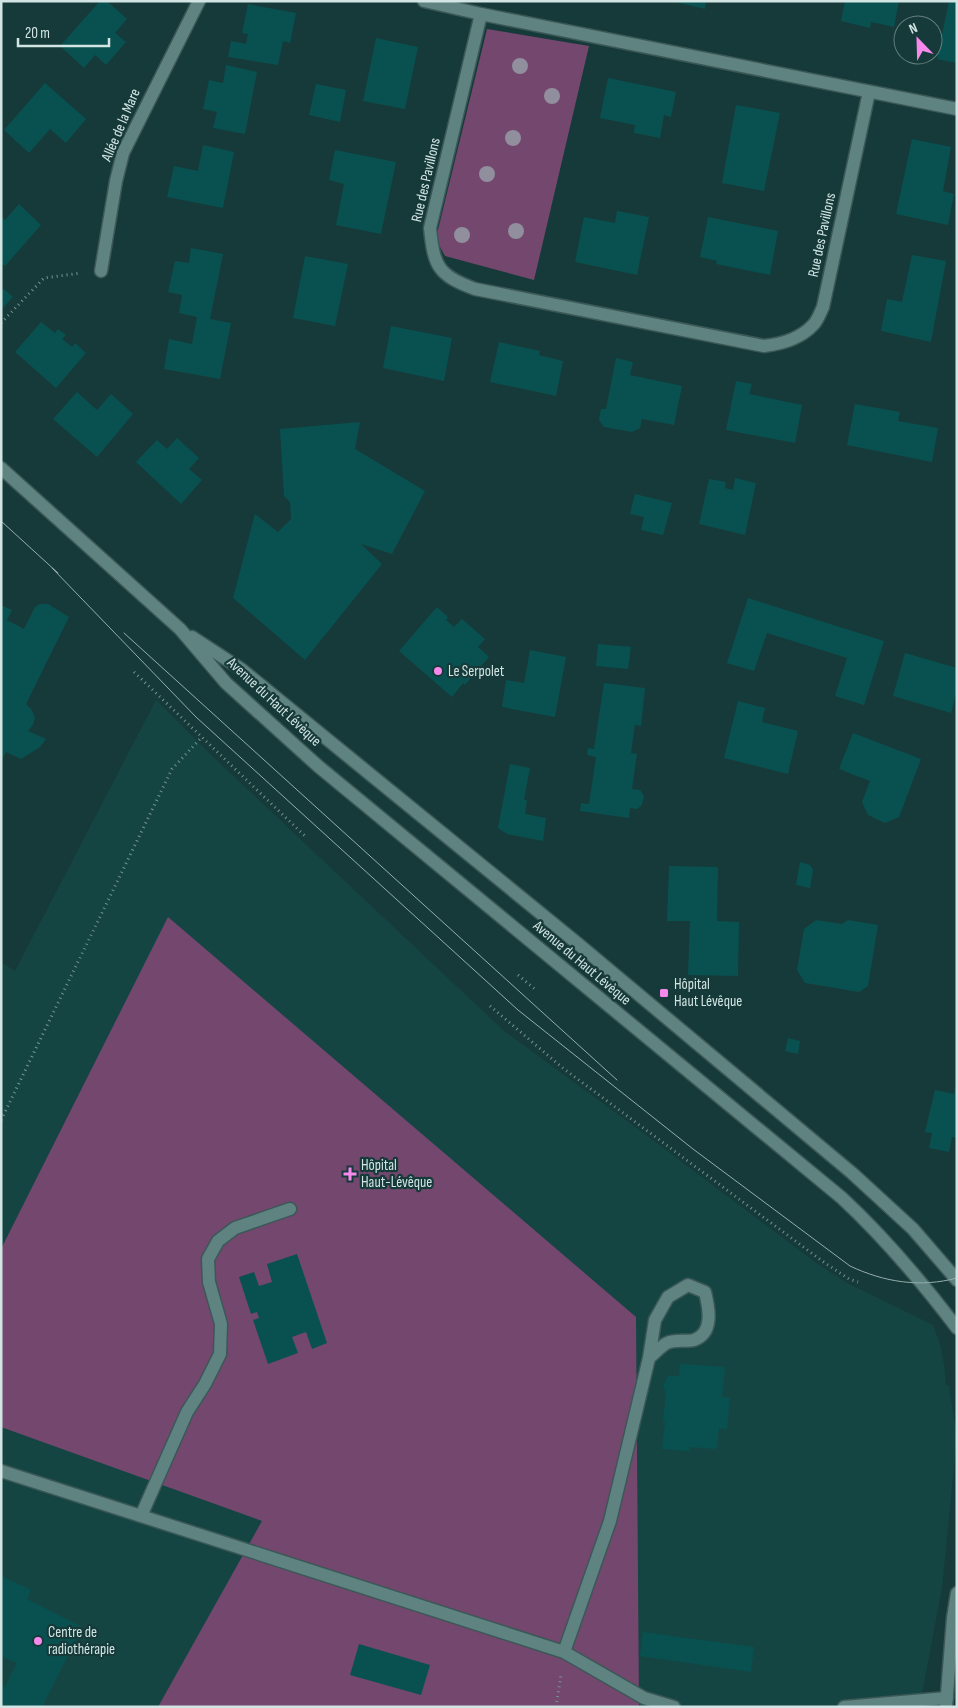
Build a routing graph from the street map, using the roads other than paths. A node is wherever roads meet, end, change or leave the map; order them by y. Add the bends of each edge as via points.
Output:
1 (199, 1) edge
2 (424, 1) edge
3 (481, 14) junction
4 (869, 92) junction
5 (957, 109) edge
6 (101, 271) road end
7 (1, 468) edge
8 (180, 629) junction
9 (290, 1209) dead end
10 (957, 1280) edge
11 (957, 1328) edge
12 (649, 1358) junction
13 (1, 1471) edge
14 (142, 1516) junction
15 (957, 1593) edge
16 (564, 1652) junction
17 (946, 1702) edge
18 (674, 1707) edge
19 (844, 1707) edge

1 - 6 main road, Allée de la Mare via 123,153
2 - 3 main road
3 - 4 main road
3 - 4 main road, Rue des Pavillons via 430,228 432,249 439,268 453,281 475,290 764,346 782,344 800,336 814,324 823,307
4 - 5 main road
7 - 8 main road, Avenue du Haut Lévèque
8 - 10 main road, Avenue du Haut Lévèque via 249,675 829,1153 913,1229
8 - 11 main road, Avenue du Haut Lévèque via 226,683 318,766 842,1198 917,1276
9 - 14 main road via 235,1228 218,1241 208,1259 209,1282 221,1324 220,1354 187,1412
12 - 12 main road via 655,1320 668,1297 688,1285 705,1292 709,1323 702,1335 694,1340 668,1342
12 - 16 main road via 610,1522
13 - 14 main road
14 - 16 main road
15 - 17 main road
16 - 18 main road via 644,1698
17 - 19 main road

